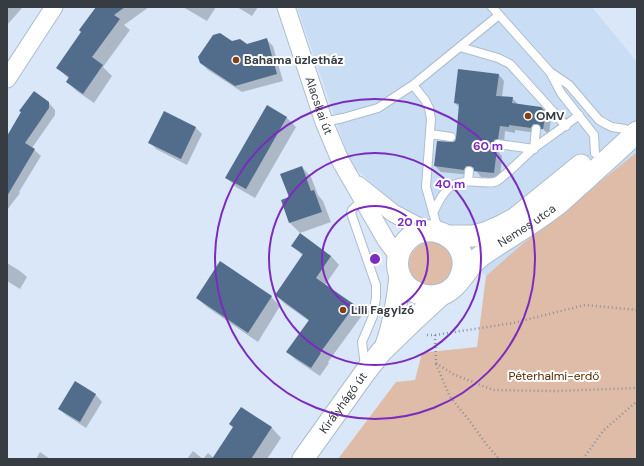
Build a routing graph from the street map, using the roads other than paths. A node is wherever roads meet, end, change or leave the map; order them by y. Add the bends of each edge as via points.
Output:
1 (54, 7) edge
2 (286, 7) edge
3 (492, 7) edge
4 (499, 15) junction
5 (460, 47) junction
6 (550, 72) junction
7 (7, 79) edge
8 (413, 85) junction
9 (539, 96) junction
10 (538, 106) dead end
11 (579, 115) junction
12 (324, 122) junction
13 (566, 126) junction
14 (633, 127) edge
15 (536, 129) dead end
16 (430, 134) junction
17 (451, 137) dead end
18 (498, 144) dead end
19 (534, 149) junction
20 (595, 153) junction
21 (469, 171) dead end
22 (350, 179) junction
23 (468, 181) junction
24 (362, 200) junction
25 (438, 228) junction
26 (399, 267) junction
27 (449, 288) junction
28 (385, 348) junction
29 (366, 371) junction
30 (303, 459) edge

1 - 7 street
2 - 12 street, Alacskai út
3 - 4 lane
4 - 5 lane
4 - 6 lane
5 - 8 lane
5 - 9 lane via 510,64
6 - 11 lane via 561,92
6 - 14 lane via 569,85 599,120 612,127
8 - 12 lane via 378,108
8 - 16 lane via 429,108
9 - 10 lane
9 - 13 lane
11 - 13 lane
11 - 20 lane via 594,135
12 - 22 street, Alacskai út
13 - 19 lane
14 - 20 street, Nemes utca
14 - 27 street, Nemes utca via 555,207 480,257
15 - 19 lane
16 - 17 lane
16 - 25 lane via 426,187
18 - 19 lane
19 - 23 lane via 497,181
20 - 25 street, Nemes utca via 503,226 473,236
21 - 23 lane
22 - 24 street, Alacskai út
22 - 25 street, Alacskai út via 393,213
23 - 25 lane via 459,182 444,192 440,199
24 - 26 street, Alacskai út
24 - 29 lane via 351,213 376,285 373,316 362,342
25 - 26 street via 411,237 403,246
25 - 27 street via 457,244 462,255 462,272
26 - 27 street via 407,287 418,294 430,296
26 - 28 street, Királyhágó út via 395,312
27 - 28 street, Királyhágó út
28 - 29 street, Királyhágó út
29 - 30 street, Királyhágó út

